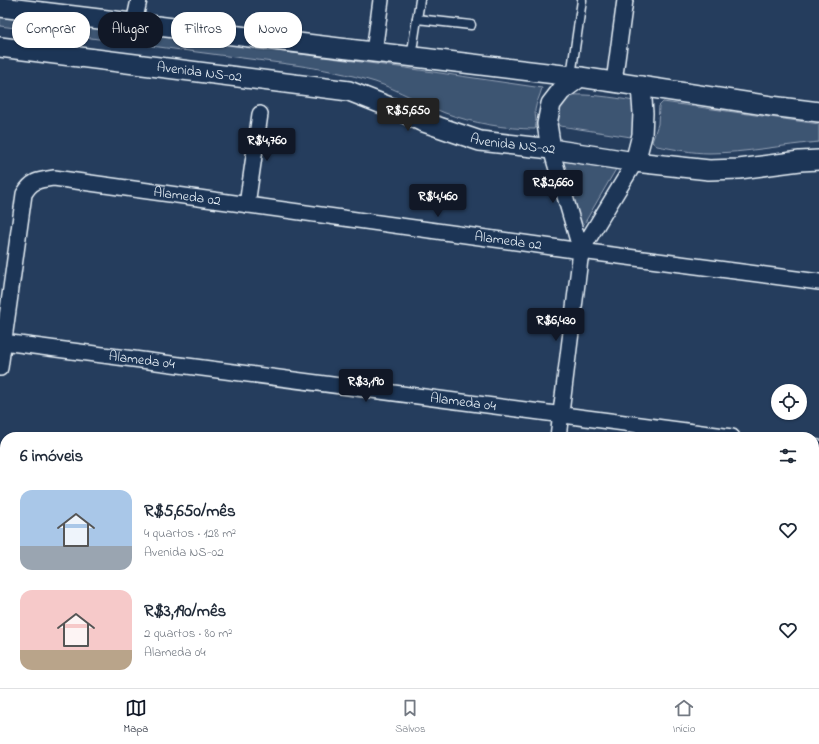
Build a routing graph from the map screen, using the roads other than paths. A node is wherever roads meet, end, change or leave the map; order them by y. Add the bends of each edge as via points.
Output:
1 (139, 0) edge
2 (381, 0) edge
3 (420, 0) edge
4 (582, 0) edge
5 (625, 0) edge
6 (0, 8) edge
7 (136, 12) edge
8 (417, 19) junction
9 (98, 20) edge
10 (471, 25) dead end
11 (163, 27) edge
12 (0, 47) edge
13 (374, 52) junction
14 (411, 57) junction
15 (575, 77) junction
16 (614, 82) junction
17 (641, 86) junction
18 (819, 112) edge
19 (260, 114) dead end
20 (551, 149) junction
21 (819, 160) edge
22 (635, 162) junction
23 (247, 205) junction
24 (581, 251) junction
25 (819, 282) edge
26 (3, 342) junction
27 (0, 368) edge
28 (561, 415) junction
29 (559, 432) edge
30 (693, 432) edge

1 - 7 street
2 - 13 street
3 - 8 lane
4 - 15 lane
5 - 16 street
6 - 9 street
8 - 10 lane
8 - 14 lane
11 - 13 street
12 - 20 street, Avenida NS-02 via 349,91 421,121 480,141
13 - 14 street
14 - 15 street
15 - 16 street
15 - 20 street via 561,90 552,104 547,124
16 - 17 street
17 - 18 street
17 - 22 street via 642,135
19 - 23 street
20 - 22 street, Avenida NS-02
20 - 24 street
21 - 22 street, Avenida NS-02 via 709,170
22 - 24 street
23 - 24 street, Alameda 02
23 - 26 street, Alameda 02 via 54,178 36,181 28,186 24,194
24 - 25 street, Alameda 02
24 - 28 street
26 - 27 street, Alameda 02
26 - 28 street, Alameda 04
28 - 29 street
28 - 30 street, Alameda 04

